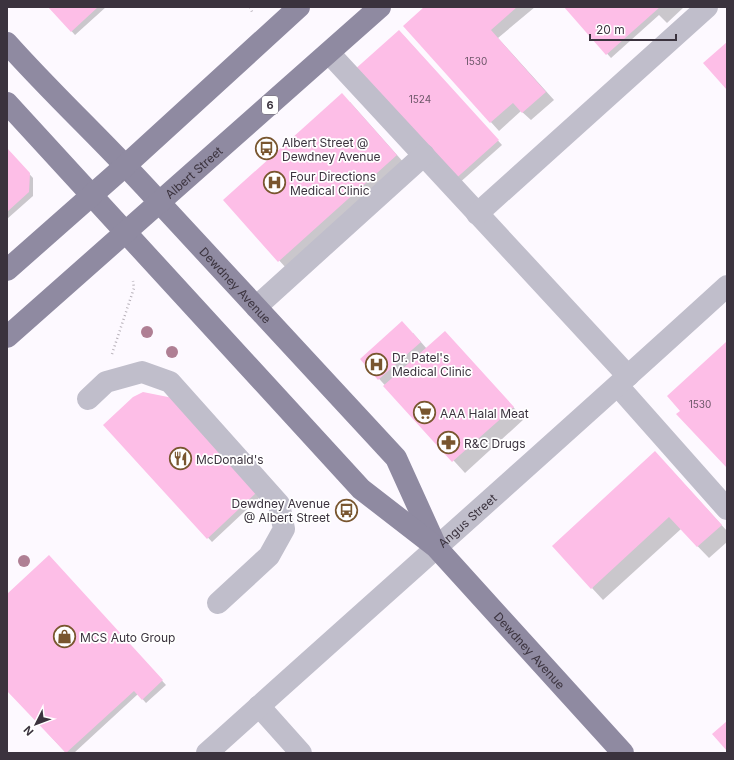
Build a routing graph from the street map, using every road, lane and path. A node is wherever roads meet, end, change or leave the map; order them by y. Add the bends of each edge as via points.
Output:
1 (299, 7) edge
2 (380, 7) edge
3 (707, 7) edge
4 (7, 43) edge
5 (329, 53) junction
6 (7, 103) edge
7 (424, 155) junction
8 (126, 166) junction
9 (92, 195) junction
10 (159, 202) junction
11 (477, 214) junction
12 (126, 233) junction
13 (7, 270) edge
14 (132, 274) dead end
15 (727, 286) edge
16 (256, 307) junction
17 (7, 337) edge
18 (623, 381) junction
19 (94, 394) joint
20 (727, 509) edge
21 (436, 547) junction
22 (218, 603) dead end
23 (259, 706) junction
24 (207, 753) edge
25 (301, 753) edge
26 (623, 753) edge

1 - 8 main road
2 - 5 main road, Albert Street / 6
3 - 11 street
4 - 8 main road, Dewdney Avenue
5 - 7 street
5 - 10 main road, Albert Street / 6
6 - 9 main road, Dewdney Avenue
7 - 11 street
7 - 16 street
8 - 9 main road
8 - 10 main road, Dewdney Avenue
9 - 12 main road, Dewdney Avenue
9 - 13 main road
10 - 12 main road, Albert Street / 6
10 - 16 main road, Dewdney Avenue
11 - 18 street
12 - 17 main road, Albert Street / 6
12 - 21 main road, Dewdney Avenue via 361,489
14 - 19 path via 134,288
15 - 18 street, Angus Street
16 - 21 main road, Dewdney Avenue via 396,458
18 - 20 street
18 - 21 street, Angus Street
19 - 22 street via 106,382 142,372 170,382 279,504 284,529 269,556
21 - 23 street, Angus Street
21 - 26 main road, Dewdney Avenue
23 - 24 street, Angus Street
23 - 25 street

